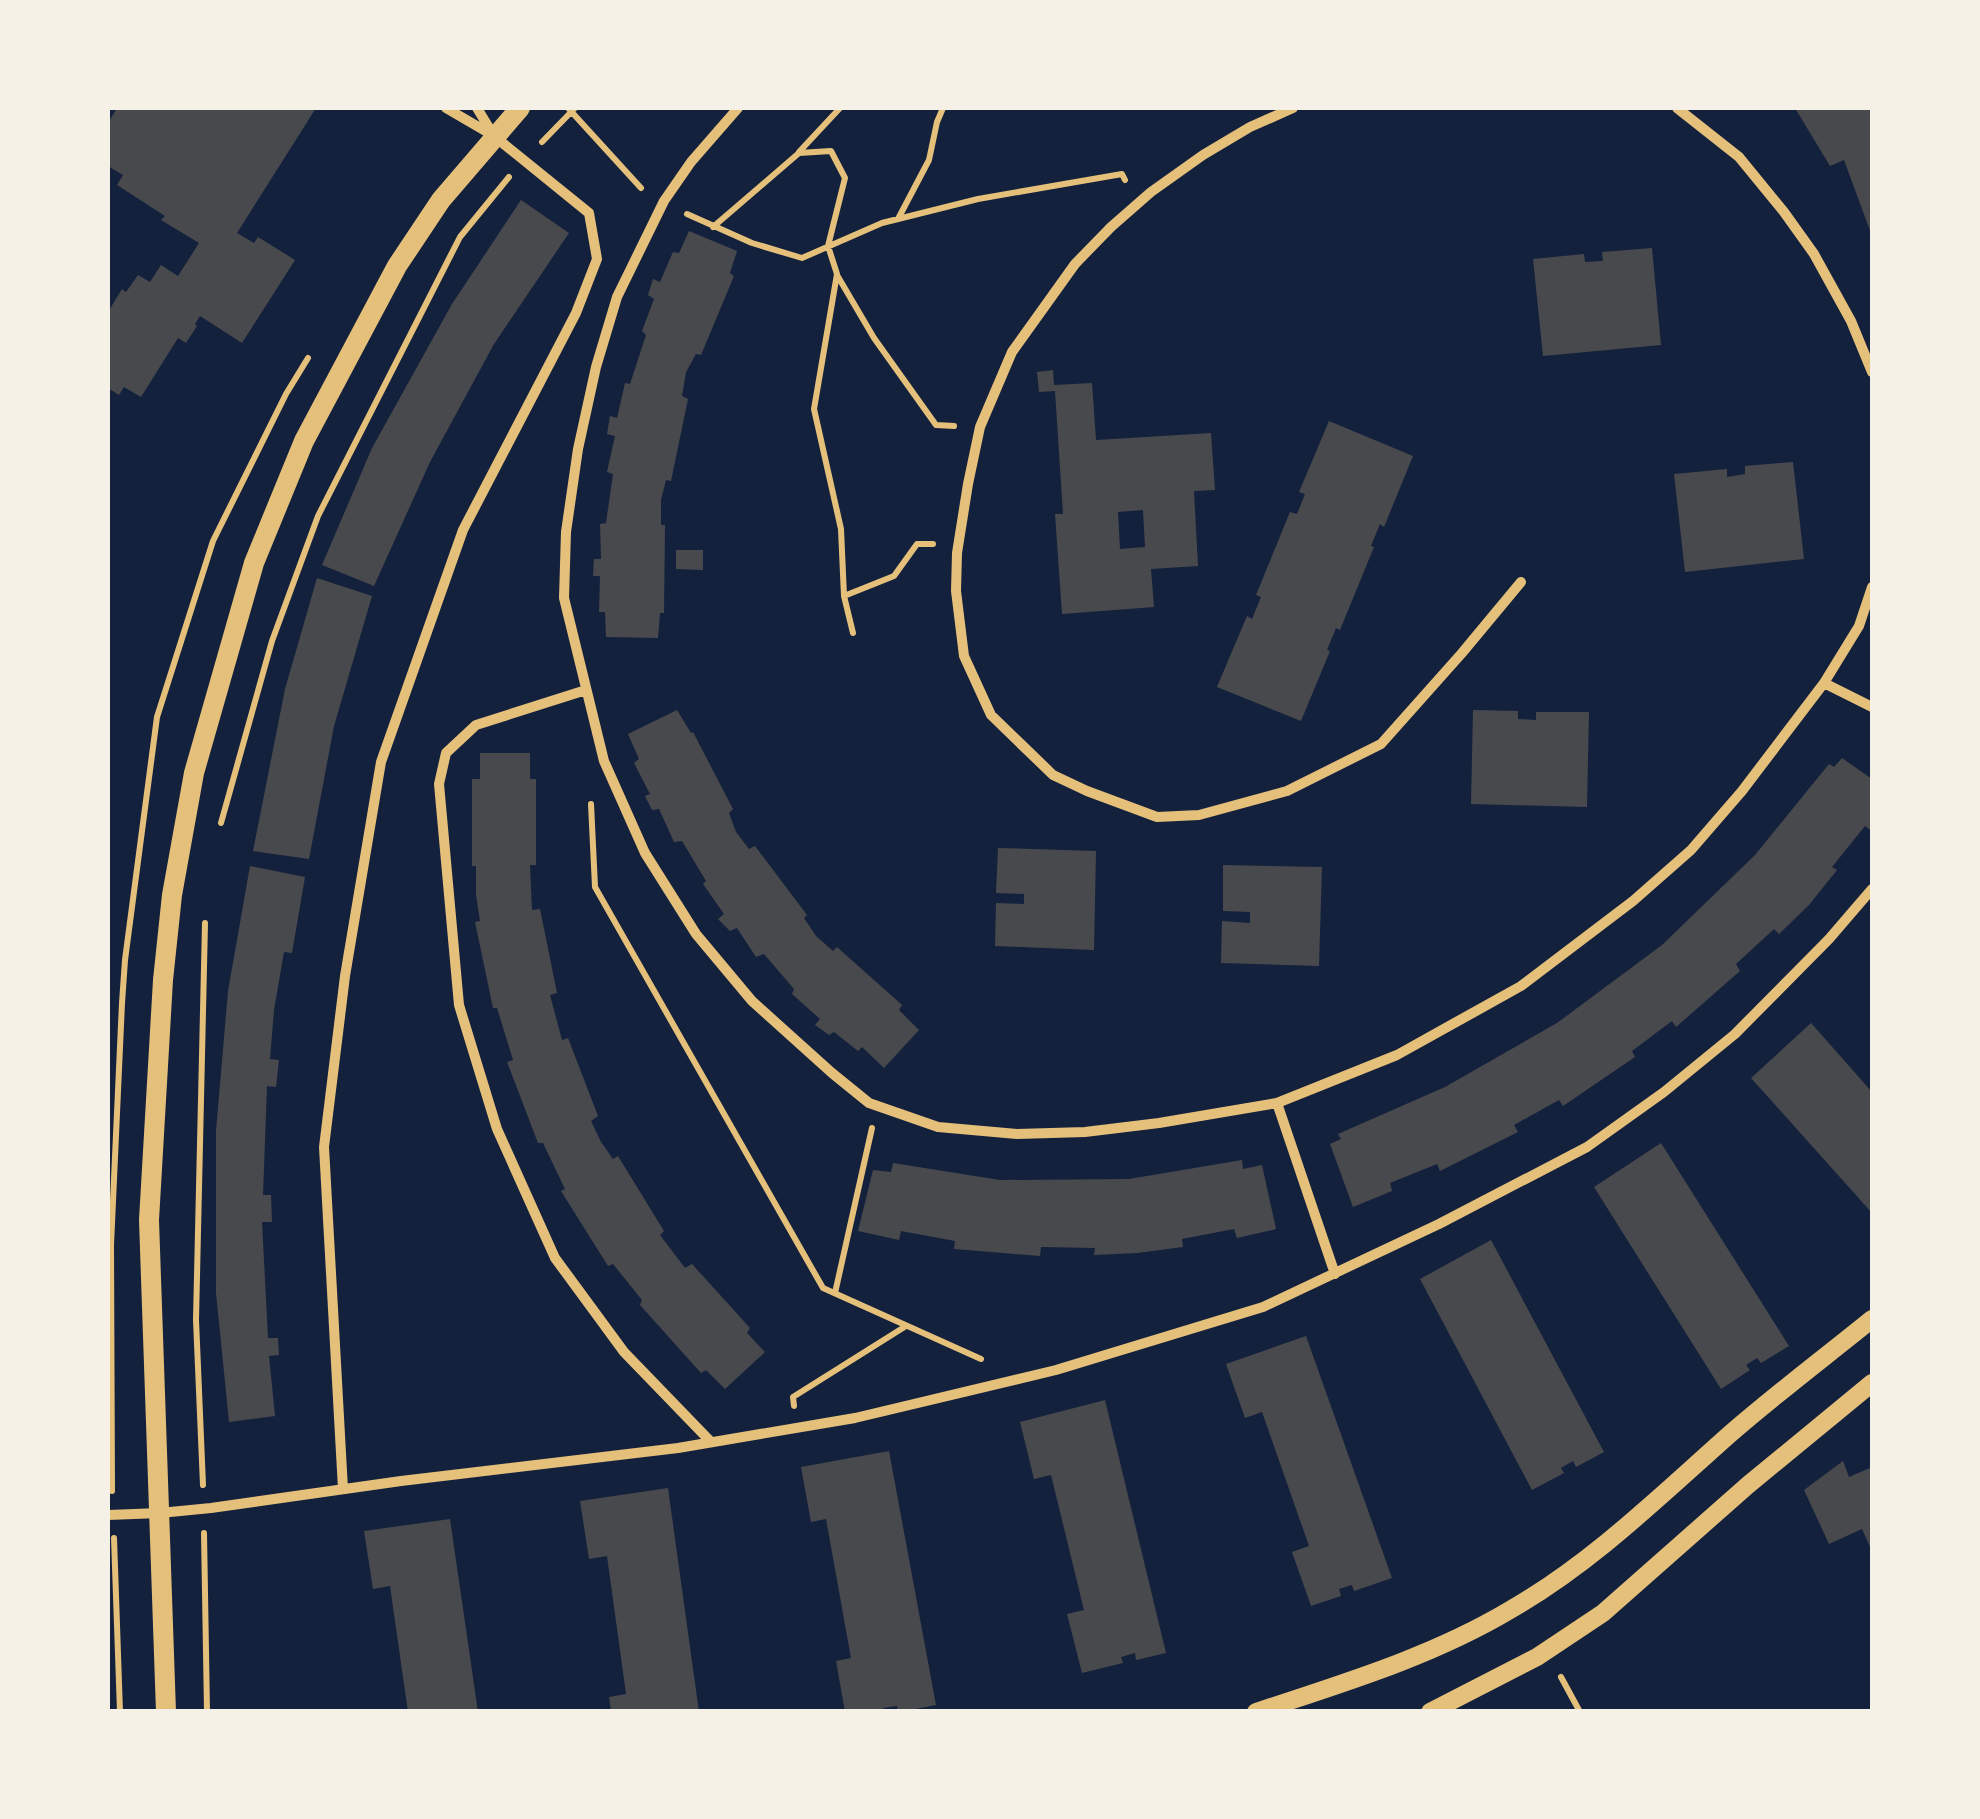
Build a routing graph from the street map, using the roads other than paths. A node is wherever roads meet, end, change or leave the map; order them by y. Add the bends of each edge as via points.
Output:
1 (446, 108) edge
2 (477, 108) edge
3 (520, 108) edge
4 (738, 108) edge
5 (1293, 108) edge
6 (1678, 108) edge
7 (494, 136) junction
8 (1872, 372) edge
9 (1521, 582) dead end
10 (1872, 587) edge
11 (1824, 683) junction
12 (586, 690) junction
13 (1872, 706) edge
14 (1872, 889) edge
15 (1277, 1103) junction
16 (1335, 1274) junction
17 (1872, 1319) edge
18 (1872, 1383) edge
19 (710, 1442) junction
20 (343, 1489) junction
21 (160, 1513) junction
22 (108, 1515) edge
23 (166, 1712) edge
24 (1256, 1712) edge
25 (1430, 1712) edge

1 - 7 street
2 - 7 street
3 - 7 main road
4 - 12 street via 664,201 617,297 596,367 566,532 564,598
5 - 9 street via 1203,155 1138,204 1075,264 1012,352 980,427 958,548 964,656 991,715 1053,775 1157,816 1198,816 1287,792 1381,744
6 - 8 street via 1740,157 1784,212 1851,320
7 - 20 street via 589,213 597,259 576,313 463,530 382,762 344,976 324,1147
7 - 21 main road via 397,266 304,441 254,563 194,774 163,980 148,1220
10 - 11 street via 1859,626
11 - 13 street
11 - 15 street via 1691,850 1633,901 1521,986 1398,1055
12 - 15 street via 604,761 644,853 696,934 752,1001 869,1103 938,1127 1017,1134 1085,1132
12 - 19 street via 476,725 446,753 440,784 459,1004 497,1129 555,1258 624,1352
14 - 16 street via 1735,1034 1664,1092 1587,1147
15 - 16 street
16 - 19 street via 1262,1307 1023,1378 854,1418
17 - 24 street via 1615,1535 1512,1610 1387,1668
18 - 25 street via 1604,1614
19 - 20 street
20 - 21 street
21 - 22 street
21 - 23 main road

